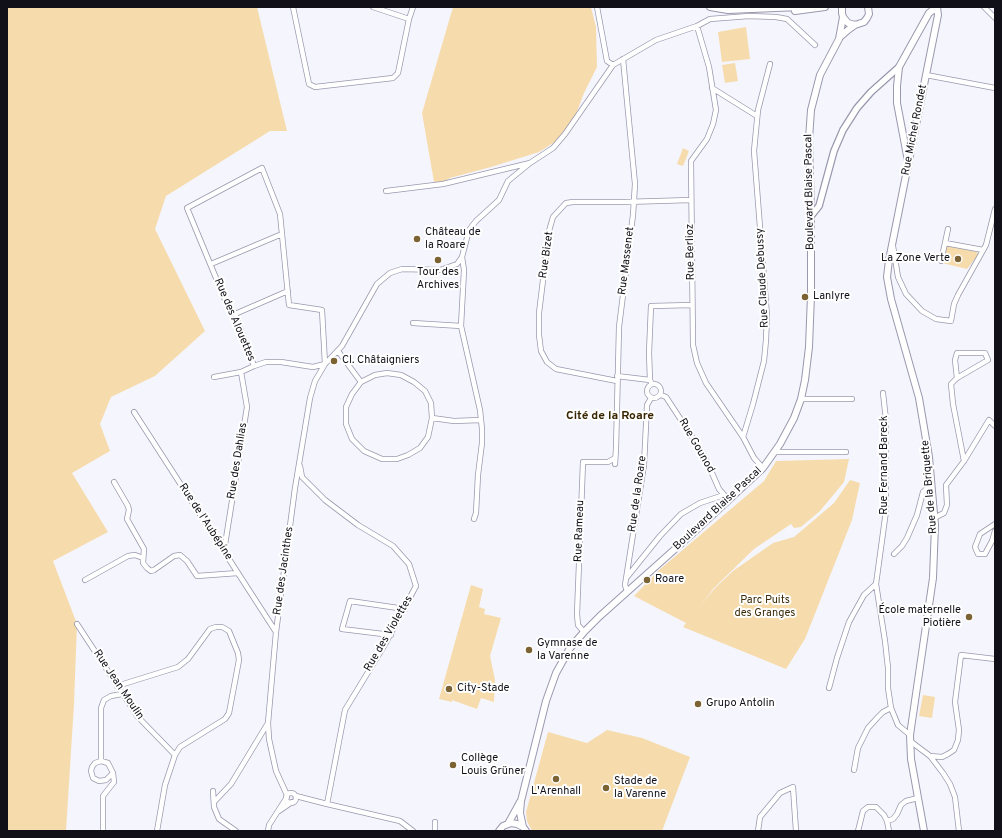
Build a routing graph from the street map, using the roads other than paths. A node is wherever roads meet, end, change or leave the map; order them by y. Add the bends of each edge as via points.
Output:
1 (293, 7) edge
2 (374, 7) edge
3 (413, 7) edge
4 (597, 7) edge
5 (710, 7) edge
6 (800, 7) edge
7 (825, 7) edge
8 (835, 7) edge
9 (868, 7) edge
10 (874, 7) edge
11 (937, 7) edge
12 (984, 7) edge
13 (752, 10) junction
14 (843, 12) edge
15 (869, 14) junction
16 (995, 18) edge
17 (409, 19) junction
18 (856, 24) junction
19 (697, 26) junction
20 (839, 39) junction
21 (815, 45) dead end
22 (623, 59) junction
23 (770, 64) dead end
24 (613, 65) junction
25 (900, 67) junction
26 (926, 75) junction
27 (712, 88) junction
28 (995, 88) edge
29 (757, 116) junction
30 (530, 163) junction
31 (908, 164) junction
32 (386, 191) dead end
33 (691, 200) junction
34 (634, 202) junction
35 (995, 212) edge
36 (811, 216) junction
37 (948, 229) dead end
38 (282, 234) junction
39 (945, 243) junction
40 (892, 245) junction
41 (983, 250) junction
42 (462, 257) junction
43 (941, 261) dead end
44 (211, 264) junction
45 (288, 291) junction
46 (692, 305) junction
47 (235, 314) junction
48 (413, 323) dead end
49 (461, 326) junction
50 (901, 334) joint
51 (338, 351) junction
52 (325, 364) junction
53 (254, 366) junction
54 (241, 372) junction
55 (214, 377) dead end
56 (957, 378) junction
57 (617, 379) junction
58 (362, 382) junction
59 (651, 382) junction
60 (883, 393) dead end
61 (661, 394) junction
62 (650, 398) junction
63 (801, 399) junction
64 (852, 399) dead end
65 (134, 412) dead end
66 (432, 418) junction
67 (481, 420) junction
68 (995, 426) edge
69 (743, 437) junction
70 (774, 452) junction
71 (846, 452) dead end
72 (615, 458) junction
73 (964, 462) junction
74 (299, 463) junction
75 (615, 464) dead end
76 (763, 468) junction
77 (114, 482) dead end
78 (932, 484) junction
79 (726, 497) junction
80 (934, 518) junction
81 (474, 519) dead end
82 (995, 524) edge
83 (995, 531) edge
84 (224, 551) junction
85 (894, 554) dead end
86 (143, 558) junction
87 (238, 573) junction
88 (626, 579) junction
89 (85, 580) dead end
90 (876, 585) junction
91 (627, 591) junction
92 (405, 608) junction
93 (77, 624) dead end
94 (276, 632) junction
95 (584, 632) junction
96 (390, 635) junction
97 (995, 659) edge
98 (117, 686) junction
99 (829, 688) dead end
100 (122, 694) junction
101 (892, 708) junction
102 (268, 724) junction
103 (910, 738) junction
104 (175, 755) junction
105 (930, 756) junction
106 (101, 760) junction
107 (854, 770) dead end
108 (113, 773) junction
109 (213, 791) dead end
110 (291, 797) junction
111 (918, 798) junction
112 (521, 800) junction
113 (214, 802) junction
114 (326, 804) junction
115 (278, 812) junction
116 (887, 821) junction
117 (435, 822) dead end
118 (508, 824) junction
119 (525, 829) edge
120 (500, 830) edge
121 (103, 831) edge
122 (156, 831) edge
123 (236, 831) edge
124 (268, 831) edge
125 (413, 831) edge
126 (435, 831) edge
127 (493, 831) edge
128 (758, 831) edge
129 (796, 831) edge
130 (858, 831) edge
131 (889, 831) edge
132 (924, 831) edge
133 (959, 831) edge

1 - 17 street via 309,84 316,87 393,78 398,73
2 - 17 street
3 - 17 street
4 - 24 street via 607,61
5 - 13 main road
6 - 13 main road
7 - 13 main road via 798,11
8 - 14 main road
9 - 15 main road
10 - 15 main road, Boulevard Blaise Pascal
11 - 25 main road via 929,13
11 - 26 main road, Rue Michel Rondet via 938,15
12 - 16 street
14 - 18 main road via 848,23
14 - 20 main road, Boulevard Blaise Pascal
15 - 18 main road, Boulevard Blaise Pascal via 864,22
18 - 20 main road, Boulevard Blaise Pascal
19 - 21 street via 710,19 776,17 787,20
19 - 22 street via 656,40
19 - 27 street, Rue Berlioz via 709,67
20 - 36 main road, Boulevard Blaise Pascal via 820,75 811,110
22 - 24 street
22 - 34 street, Rue Massenet
23 - 29 street, Rue Claude Debussy
24 - 30 street via 565,134 553,148
25 - 31 main road via 897,102
25 - 36 street via 871,92 843,130 834,151 819,206
26 - 28 street
26 - 31 main road, Rue Michel Rondet
27 - 29 street
27 - 33 street, Rue Berlioz via 715,117 707,139 691,161
29 - 69 street, Rue Claude Debussy via 754,151 767,316 764,361
30 - 32 street via 443,184
30 - 42 street via 508,181 500,200 469,230
31 - 40 main road, Rue Michel Rondet
33 - 34 street, Rue Bizet
33 - 46 street, Rue Berlioz
34 - 57 street, Rue Massenet via 619,327
34 - 57 street, Rue Bizet via 573,202 566,203 559,209 553,217 550,231 539,313 541,351 547,362 556,369
35 - 41 street
36 - 63 main road, Boulevard Blaise Pascal via 809,340
37 - 39 street
38 - 44 street
38 - 44 street, Rue des Alouettes via 280,214 262,168 187,208
38 - 45 street
39 - 41 street
39 - 43 street
40 - 41 street via 898,278 906,294 922,311 936,319 951,321 958,295
40 - 50 main road, Rue Michel Rondet via 887,277
42 - 49 street via 464,270
42 - 51 street, Rue des Jacinthes via 457,264 440,270 402,269 390,273 377,284
44 - 47 street, Rue des Alouettes via 228,307
45 - 47 street
45 - 52 street via 289,305 322,310
46 - 59 street, Rue de la Roare via 651,306
46 - 69 street, Rue Berlioz via 692,345 697,363 706,383
47 - 53 street, Rue des Alouettes
48 - 49 street
49 - 67 street
50 - 78 main road, Rue de la Briquette via 919,398
51 - 52 street, Rue des Jacinthes
51 - 58 street
52 - 53 street, Rue des Alouettes via 313,367 266,362
52 - 74 street, Rue des Jacinthes via 315,381 310,398
53 - 54 street
54 - 55 street
54 - 84 street, Rue des Dahlias via 247,407
56 - 56 street via 988,360 985,353 957,353
56 - 73 street via 951,384
57 - 59 street, Rue Bizet
57 - 72 street, Rue Massenet
58 - 66 street via 375,375 401,375 425,391 431,403
58 - 66 street via 346,407 346,424 352,439 364,451 382,459 396,459 408,455 420,448 428,437
59 - 61 street via 661,388
59 - 62 street, Rue de la Roare via 647,389
60 - 90 street, Rue Fernand Bareck via 886,420 886,511
61 - 62 street via 656,398
61 - 79 street, Rue Gounod via 666,397 704,455 719,489
62 - 88 street, Rue de la Roare via 647,405 644,465
63 - 64 street
63 - 70 main road, Boulevard Blaise Pascal via 794,418
65 - 84 street, Rue de l'Aubépine
66 - 67 street via 454,421
67 - 81 street via 482,443
68 - 73 street via 989,420
69 - 76 street, Rue Berlioz via 754,458
70 - 71 street
70 - 76 main road, Boulevard Blaise Pascal
72 - 75 street, Rue Massenet
72 - 95 street, Rue Rameau via 608,462 583,462 577,614 578,625
73 - 80 street via 946,485 947,505 944,513
74 - 92 street, Rue des Violettes via 302,477 325,500 358,525 393,546 409,564 416,586
74 - 94 street, Rue des Jacinthes
76 - 79 main road, Boulevard Blaise Pascal
77 - 86 street via 128,506 127,518 144,549
78 - 80 main road, Rue de la Briquette
78 - 85 street via 923,492 907,538
79 - 88 street, Boulevard Blaise Pascal via 700,503 681,514
79 - 91 main road, Boulevard Blaise Pascal via 693,533
80 - 103 main road, Rue de la Briquette via 933,578
82 - 83 street via 980,534 975,547 978,554 985,554
84 - 87 street, Rue de l'Aubépine
86 - 87 street via 143,563 151,571 174,556 180,555 197,576
86 - 89 street via 128,556
87 - 94 street, Rue de l'Aubépine
88 - 91 street, Rue de la Roare
90 - 99 street via 864,595 849,622
90 - 101 street, Rue Fernand Bareck
91 - 95 main road, Boulevard Blaise Pascal
92 - 96 street, Rue des Violettes
92 - 96 street via 350,601 342,628
93 - 98 street, Rue Jean Moulin
94 - 102 street, Rue des Jacinthes
95 - 112 main road, Boulevard Blaise Pascal via 567,653 552,683
96 - 114 street, Rue des Violettes via 345,710
97 - 105 street via 961,655 955,702 958,740 954,750 948,754 942,757
98 - 100 street, Rue Jean Moulin
98 - 104 street via 178,667 188,659 210,629 216,626 228,631 239,660 229,713 225,719 180,747
100 - 104 street, Rue Jean Moulin via 138,717
100 - 106 street via 104,700 101,708
101 - 103 street, Rue Fernand Bareck via 898,725
101 - 107 street via 878,717 868,728 858,748
102 - 110 street, Rue des Jacinthes via 276,771
102 - 113 street via 231,784
103 - 105 street, Rue Fernand Bareck
103 - 111 main road, Rue de la Briquette
104 - 122 street via 165,785
105 - 133 street, Rue Fernand Bareck via 950,784 955,797
106 - 108 street via 108,764
106 - 108 street via 92,767 92,778 106,780
108 - 121 street via 114,782 104,796
109 - 113 street
110 - 114 street
110 - 115 street
110 - 115 street
111 - 116 street via 906,801 893,819
111 - 132 main road, Rue de la Briquette
112 - 118 main road, Boulevard Blaise Pascal
112 - 119 main road, Boulevard Blaise Pascal via 520,813
113 - 123 street via 219,819
114 - 125 street via 400,821
115 - 124 street
116 - 130 street via 876,807 868,808 863,811
116 - 131 street
117 - 126 street
118 - 119 main road via 517,824
118 - 120 main road
120 - 127 street
128 - 129 street via 760,817 780,793 793,787

